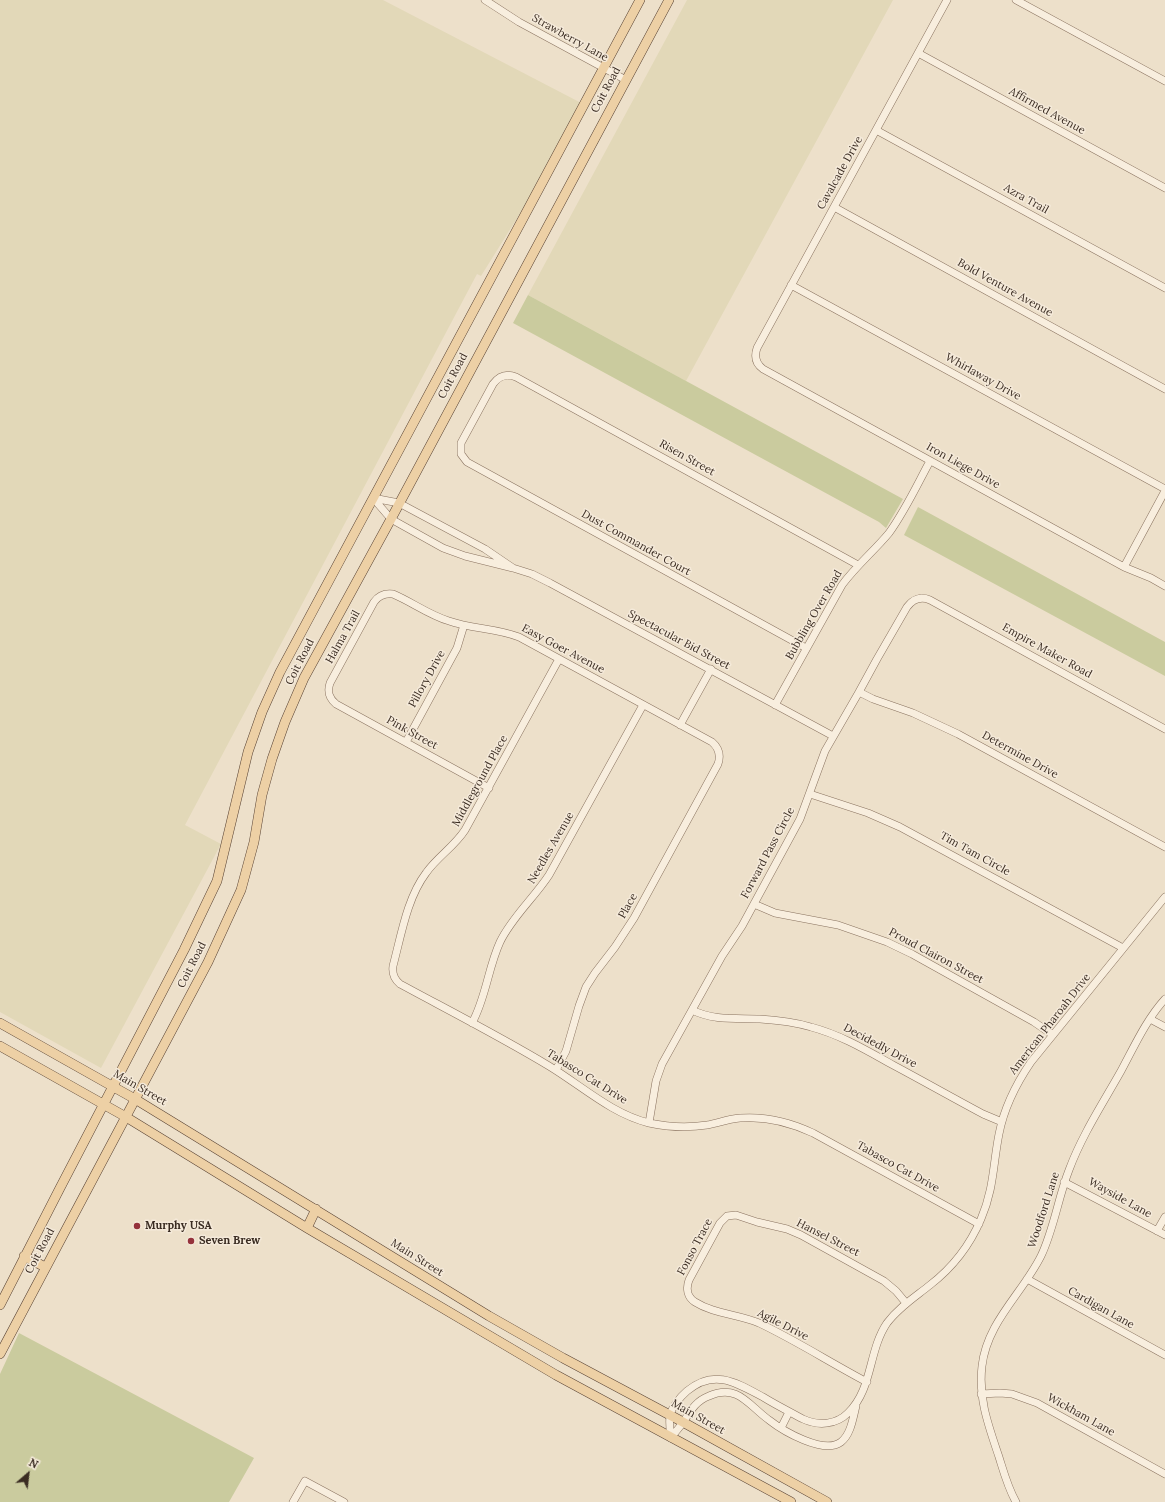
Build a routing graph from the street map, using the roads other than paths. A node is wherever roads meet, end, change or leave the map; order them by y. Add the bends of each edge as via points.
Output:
1 (485, 0) edge
2 (640, 0) edge
3 (669, 0) edge
4 (947, 0) edge
5 (1016, 0) edge
6 (918, 53) junction
7 (603, 68) junction
8 (626, 80) junction
9 (1165, 81) edge
10 (876, 130) junction
11 (1165, 188) edge
12 (834, 207) junction
13 (791, 284) junction
14 (1165, 288) edge
15 (755, 358) joint
16 (503, 376) joint
17 (1165, 389) edge
18 (930, 461) junction
19 (1165, 490) edge
20 (373, 498) junction
21 (400, 503) junction
22 (391, 519) junction
23 (858, 565) junction
24 (1124, 567) junction
25 (513, 568) junction
26 (1165, 586) edge
27 (384, 595) joint
28 (917, 599) joint
29 (464, 625) junction
30 (806, 648) junction
31 (559, 659) junction
32 (711, 669) junction
33 (860, 692) junction
34 (329, 694) joint
35 (643, 704) junction
36 (775, 705) junction
37 (680, 725) junction
38 (1165, 729) edge
39 (833, 736) junction
40 (406, 742) junction
41 (719, 752) joint
42 (489, 788) junction
43 (810, 794) junction
44 (1165, 847) edge
45 (1165, 897) edge
46 (754, 904) junction
47 (1123, 948) junction
48 (394, 976) joint
49 (1165, 1000) edge
50 (692, 1010) junction
51 (1150, 1019) junction
52 (0, 1023) edge
53 (472, 1023) junction
54 (1165, 1027) edge
55 (1053, 1035) junction
56 (0, 1046) edge
57 (556, 1070) junction
58 (114, 1086) junction
59 (135, 1099) junction
60 (104, 1104) junction
61 (126, 1117) junction
62 (1002, 1122) junction
63 (649, 1123) junction
64 (1064, 1182) junction
65 (316, 1209) junction
66 (729, 1216) joint
67 (1165, 1217) edge
68 (979, 1224) junction
69 (307, 1228) junction
70 (1157, 1231) junction
71 (1165, 1235) edge
72 (24, 1256) junction
73 (45, 1267) junction
74 (1027, 1279) junction
75 (688, 1293) joint
76 (906, 1303) junction
77 (0, 1305) edge
78 (489, 1316) junction
79 (480, 1331) junction
80 (0, 1354) edge
81 (1165, 1355) edge
82 (867, 1382) junction
83 (981, 1394) junction
84 (857, 1402) junction
85 (789, 1412) junction
86 (670, 1415) junction
87 (683, 1422) junction
88 (781, 1428) junction
89 (671, 1438) junction
90 (1165, 1474) edge
91 (293, 1502) edge
92 (344, 1502) edge
93 (791, 1502) edge
94 (827, 1502) edge
95 (1016, 1502) edge

1 - 7 street, Strawberry Lane via 512,18
2 - 7 main road, Coit Road
3 - 8 main road, Coit Road
4 - 6 street, Cavalcade Drive
5 - 9 street
6 - 10 street, Cavalcade Drive
6 - 11 street, Affirmed Avenue
7 - 8 street, Strawberry Lane
7 - 20 main road, Coit Road
8 - 21 main road, Coit Road
10 - 12 street, Cavalcade Drive
10 - 14 street, Azra Trail
12 - 13 street, Cavalcade Drive
12 - 17 street, Bold Venture Avenue
13 - 15 street, Cavalcade Drive via 757,348
13 - 19 street, Whirlaway Drive
15 - 18 street, Iron Liege Drive via 763,370
16 - 23 street, Risen Street via 516,377
16 - 30 street, Dust Commander Court via 493,384 461,441 462,458
18 - 23 street, Bubbling Over Road via 895,524
18 - 24 street, Iron Liege Drive
19 - 24 street
20 - 21 street, Spectacular Bid Street
20 - 22 street, Spectacular Bid Street
20 - 58 main road, Coit Road via 280,672 262,712 248,752 217,881
21 - 22 main road, Coit Road
21 - 25 street, Spectacular Bid Street via 485,549
22 - 25 street, Spectacular Bid Street via 454,553
22 - 59 main road, Coit Road via 304,678 272,759 241,890 208,962
23 - 30 street, Bubbling Over Road via 842,585
24 - 26 street, Iron Liege Drive
25 - 32 street, Spectacular Bid Street via 550,583
27 - 29 street, Easy Goer Avenue via 393,594 436,617
27 - 34 street, Halma Trail via 374,602 330,683
28 - 33 street, Forward Pass Circle via 907,607
28 - 38 street, Empire Maker Road via 930,600
29 - 31 street, Easy Goer Avenue via 509,633
29 - 40 street, Pillory Drive via 457,648
30 - 36 street, Bubbling Over Road
31 - 35 street, Easy Goer Avenue
31 - 42 street, Middleground Place
32 - 36 street, Spectacular Bid Street
32 - 37 street
33 - 39 street, Forward Pass Circle
33 - 44 street, Determine Drive via 958,734
34 - 40 street, Pink Street via 336,704
35 - 37 street, Easy Goer Avenue
35 - 53 street, Needles Avenue via 549,875 504,936 495,953 482,1001
36 - 39 street, Spectacular Bid Street
37 - 41 street, Easy Goer Avenue via 712,742
39 - 43 street, Forward Pass Circle via 820,763
40 - 42 street, Pink Street
41 - 57 street, Place via 718,764 634,918 586,987 566,1051
42 - 48 street, Middleground Place via 462,835 433,864 418,886 393,966
43 - 46 street, Forward Pass Circle via 800,819
43 - 47 street, Tim Tam Circle via 895,824
45 - 47 street, American Pharoah Drive
46 - 50 street, Forward Pass Circle
46 - 55 street, Proud Clairon Street via 775,913 838,925 887,942 1034,1022
47 - 55 street, American Pharoah Drive
48 - 53 street, Tabasco Cat Drive via 400,984
49 - 51 street, Woodford Lane
50 - 62 street, Decidedly Drive via 714,1018 788,1022 834,1034
50 - 63 street, Forward Pass Circle via 660,1068
51 - 54 street
51 - 64 street, Woodford Lane via 1082,1142
52 - 58 main road, Main Street
53 - 57 street, Tabasco Cat Drive
55 - 62 street, American Pharoah Drive via 1020,1080
56 - 60 main road
57 - 63 street, Tabasco Cat Drive via 615,1109
58 - 59 main road, Main Street
58 - 60 main road, Coit Road
59 - 61 main road, Coit Road
59 - 65 main road, Main Street
60 - 61 main road
60 - 72 main road, Coit Road
61 - 69 main road
61 - 73 main road, Coit Road
62 - 68 street, American Pharoah Drive via 991,1189
63 - 68 street, Tabasco Cat Drive via 687,1127 749,1118 791,1124 813,1133
64 - 70 street, Wayside Lane
64 - 74 street, Woodford Lane via 1045,1246
65 - 69 main road
65 - 78 main road, Main Street
66 - 75 street, Fonso Trace via 720,1222 688,1280
66 - 76 street, Hansel Street via 738,1215 801,1235 884,1280
67 - 70 street
68 - 76 street, American Pharoah Drive via 967,1245 948,1269
69 - 79 main road
70 - 71 street, Wayside Lane
72 - 73 main road
72 - 77 main road, Coit Road
73 - 80 main road, Coit Road
74 - 81 street, Cardigan Lane
74 - 83 street, Woodford Lane via 999,1318 989,1339 982,1366
75 - 82 street, Agile Drive via 699,1304 758,1323
76 - 82 street, American Pharoah Drive via 892,1317 878,1340
78 - 79 main road
78 - 86 main road, Main Street via 565,1360
79 - 89 main road
82 - 84 street, American Pharoah Drive
83 - 90 street, Wickham Lane via 1012,1394 1037,1402
83 - 95 street, Woodford Lane via 986,1419 1007,1484
84 - 85 street, American Pharoah Drive via 842,1418 825,1424 808,1421
84 - 88 street, American Pharoah Drive via 851,1427 843,1440 835,1445 820,1445 796,1437
85 - 86 street, American Pharoah Drive via 736,1382 717,1379 701,1382 688,1390
85 - 88 street
86 - 87 main road, Main Street
86 - 89 street
87 - 88 street, American Pharoah Drive via 698,1401 712,1394 725,1393 745,1399
87 - 89 street, American Pharoah Drive
87 - 94 main road, Main Street
89 - 93 main road
91 - 92 street via 305,1481

